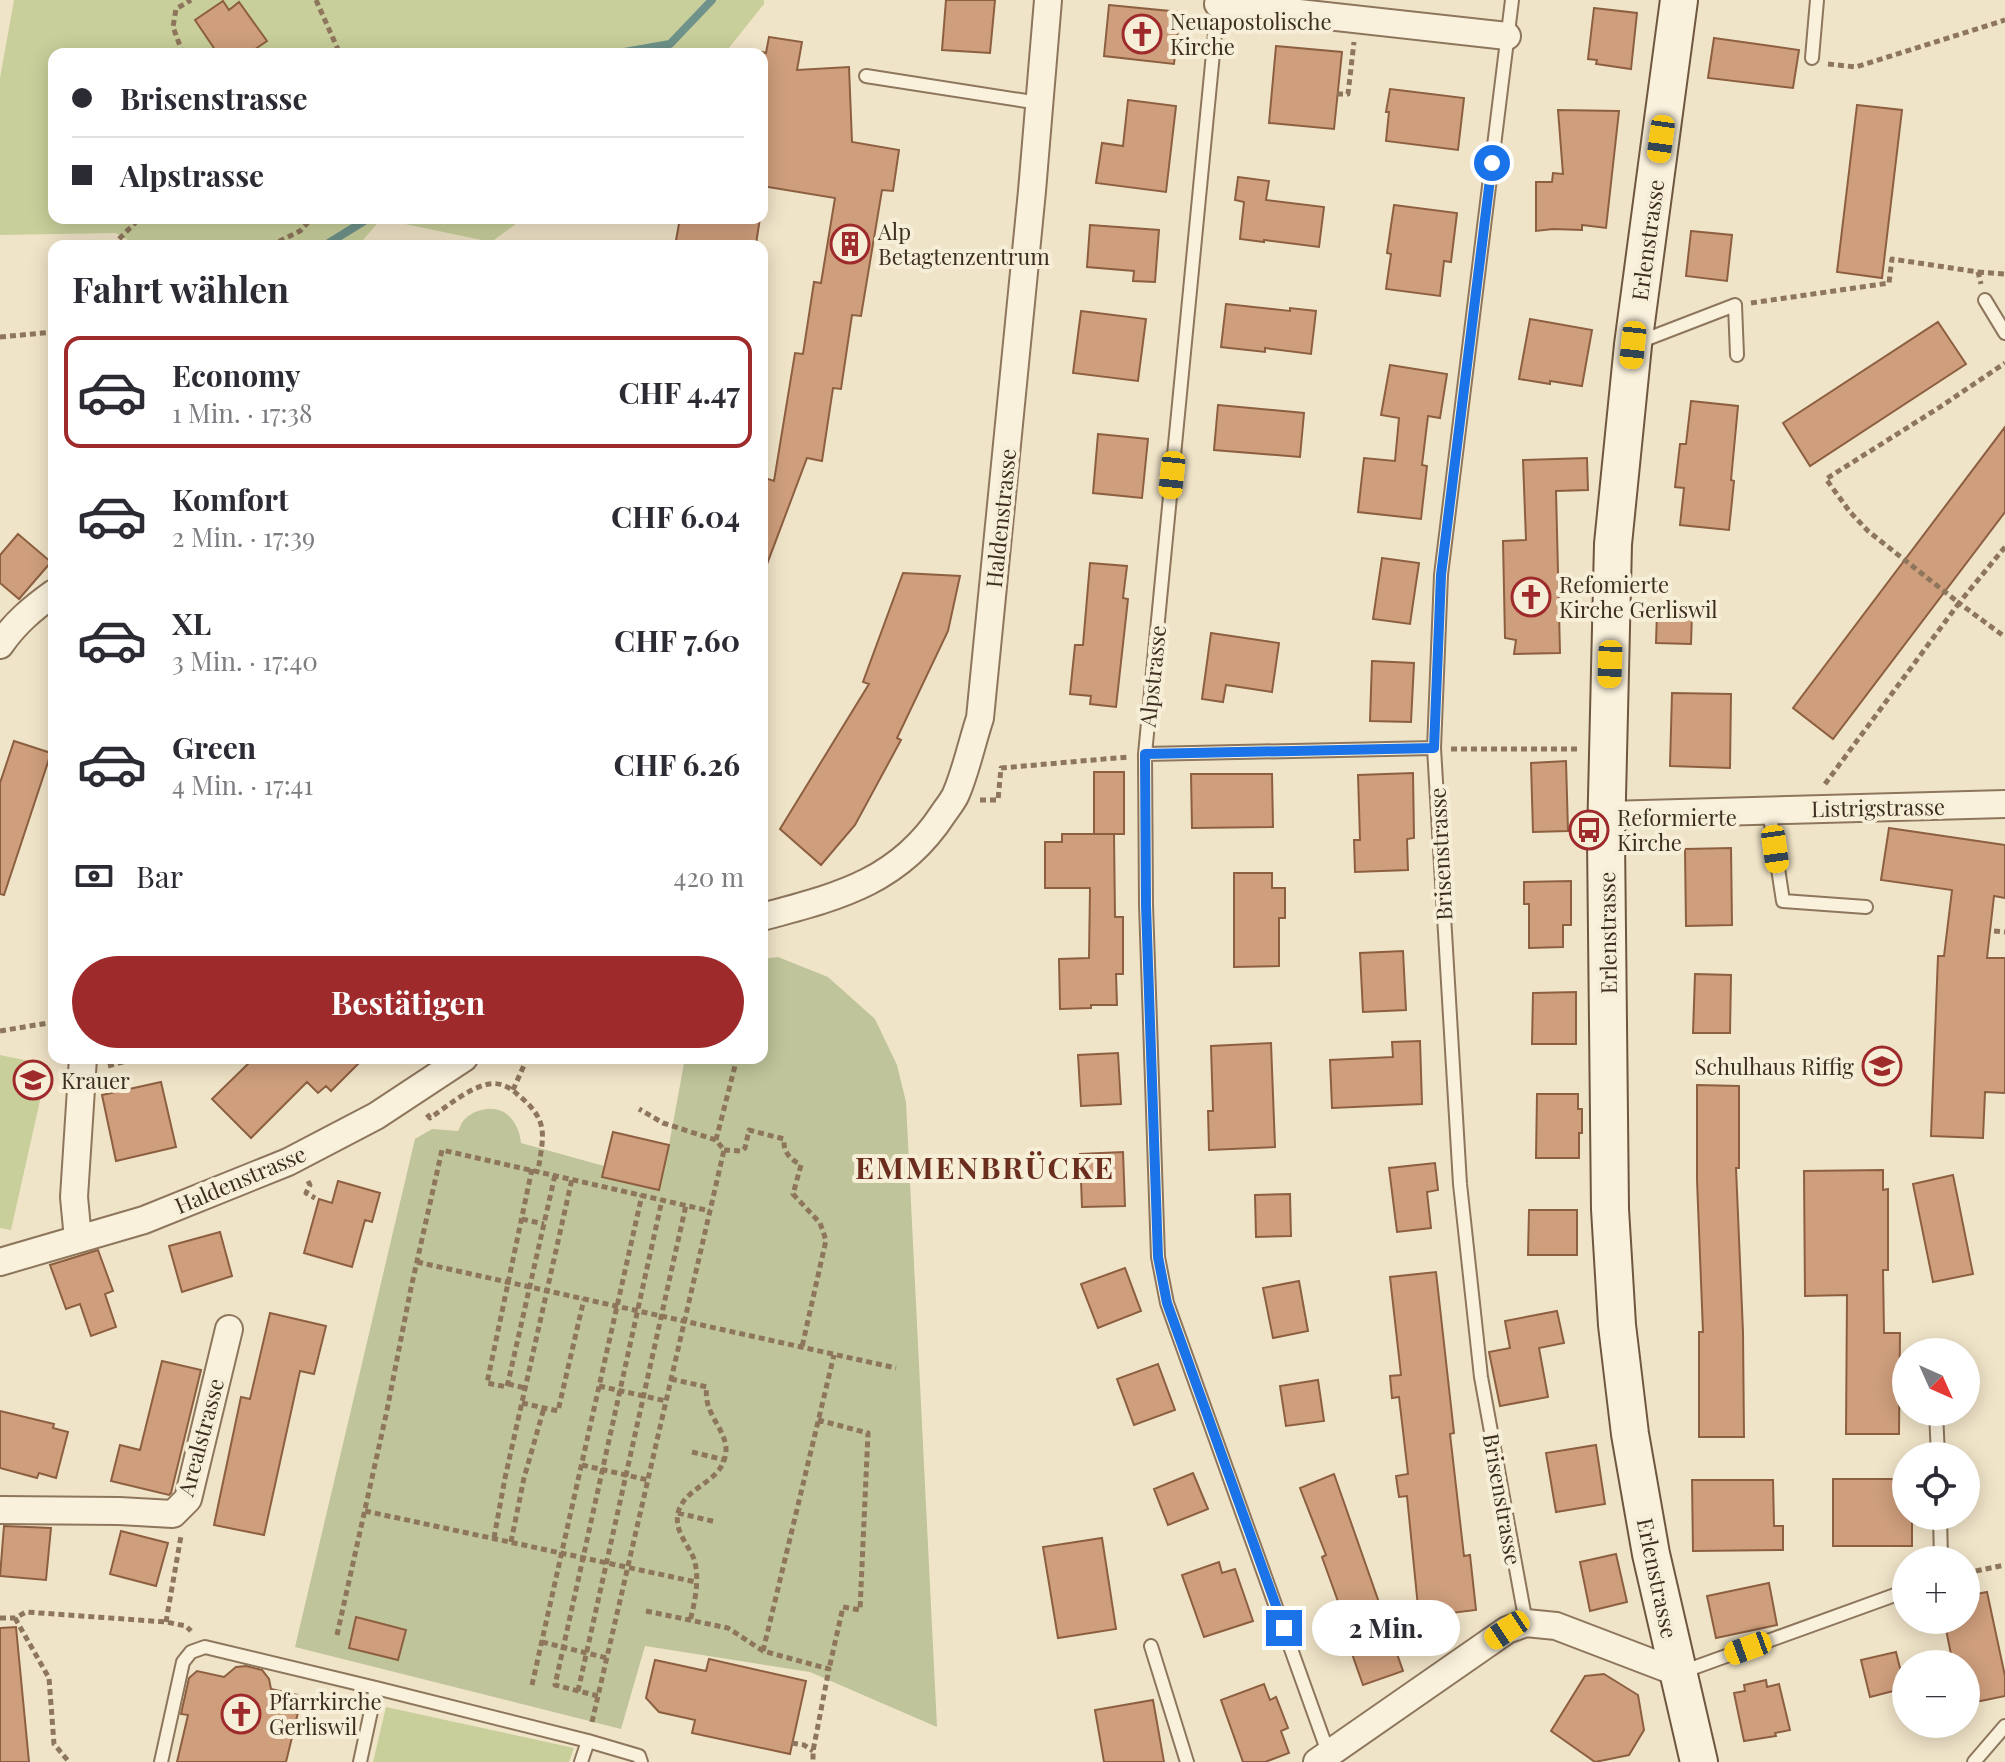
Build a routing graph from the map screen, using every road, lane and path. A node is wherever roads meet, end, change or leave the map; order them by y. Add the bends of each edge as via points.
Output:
1 (191, 0) edge
2 (316, 0) edge
3 (1048, 0) edge
4 (1512, 0) edge
5 (1679, 0) edge
6 (1817, 0) edge
7 (1218, 2) edge
8 (1356, 19) junction
9 (2005, 20) edge
10 (1507, 36) junction
11 (181, 48) edge
12 (337, 48) edge
13 (1812, 58) joint
14 (866, 76) dead end
15 (1337, 94) dead end
16 (1039, 103) junction
17 (134, 224) edge
18 (306, 224) edge
19 (118, 240) edge
20 (282, 240) edge
21 (1978, 272) junction
22 (2005, 274) edge
23 (1985, 300) joint
24 (1735, 305) junction
25 (48, 333) edge
26 (2005, 333) edge
27 (0, 337) edge
28 (1633, 345) junction
29 (1737, 355) dead end
30 (2005, 363) edge
31 (2005, 547) edge
32 (48, 598) edge
33 (1959, 603) junction
34 (2005, 637) edge
35 (0, 645) edge
36 (1434, 748) junction
37 (1591, 750) dead end
38 (1145, 754) junction
39 (1836, 769) dead end
40 (970, 800) dead end
41 (2005, 804) edge
42 (1769, 810) junction
43 (1607, 815) junction
44 (1866, 907) dead end
45 (768, 915) edge
46 (1994, 931) dead end
47 (2005, 932) edge
48 (48, 1023) edge
49 (0, 1031) edge
50 (83, 1064) edge
51 (455, 1064) edge
52 (525, 1064) edge
53 (735, 1064) edge
54 (513, 1090) junction
55 (421, 1105) dead end
56 (639, 1109) dead end
57 (716, 1140) junction
58 (724, 1150) junction
59 (535, 1170) junction
60 (304, 1173) dead end
61 (555, 1175) junction
62 (572, 1179) junction
63 (642, 1195) junction
64 (315, 1198) dead end
65 (662, 1200) junction
66 (686, 1205) junction
67 (710, 1211) junction
68 (522, 1219) junction
69 (544, 1224) junction
70 (78, 1239) junction
71 (0, 1262) edge
72 (417, 1262) junction
73 (508, 1283) junction
74 (530, 1287) junction
75 (547, 1291) junction
76 (584, 1299) junction
77 (617, 1306) junction
78 (637, 1311) junction
79 (661, 1316) junction
80 (684, 1321) junction
81 (229, 1329) dead end
82 (802, 1347) junction
83 (834, 1355) junction
84 (896, 1368) dead end
85 (671, 1379) junction
86 (508, 1384) junction
87 (599, 1386) junction
88 (525, 1388) junction
89 (620, 1390) junction
90 (643, 1396) junction
91 (666, 1401) junction
92 (522, 1403) junction
93 (544, 1408) junction
94 (818, 1420) junction
95 (692, 1452) dead end
96 (725, 1460) junction
97 (582, 1465) junction
98 (602, 1469) junction
99 (626, 1475) junction
100 (648, 1480) junction
101 (0, 1510) edge
102 (365, 1511) junction
103 (678, 1513) junction
104 (716, 1522) dead end
105 (494, 1538) junction
106 (511, 1542) junction
107 (179, 1547) dead end
108 (562, 1553) junction
109 (583, 1557) junction
110 (606, 1562) junction
111 (2005, 1565) edge
112 (628, 1567) junction
113 (1980, 1570) edge
114 (696, 1582) junction
115 (1892, 1596) edge
116 (646, 1611) dead end
117 (0, 1618) edge
118 (15, 1618) junction
119 (690, 1621) junction
120 (166, 1622) junction
121 (1526, 1623) junction
122 (186, 1626) dead end
123 (337, 1635) dead end
124 (542, 1642) junction
125 (1151, 1646) dead end
126 (563, 1647) junction
127 (763, 1651) junction
128 (586, 1652) junction
129 (607, 1658) junction
130 (829, 1669) junction
131 (1679, 1673) junction
132 (532, 1685) dead end
133 (376, 1688) junction
134 (578, 1691) junction
135 (598, 1696) junction
136 (2005, 1726) edge
137 (590, 1734) junction
138 (792, 1743) dead end
139 (813, 1751) junction
140 (1325, 1759) edge
141 (69, 1762) edge
142 (161, 1762) edge
143 (360, 1762) edge
144 (581, 1762) edge
145 (641, 1762) edge
146 (813, 1762) edge
147 (1187, 1762) edge
148 (1699, 1762) edge
149 (1974, 1762) edge

1 - 11 path via 176,9 173,27
2 - 12 path
3 - 16 street, Haldenstrasse
4 - 10 lane, Brisenstrasse
5 - 28 street, Erlenstrasse
6 - 13 lane
7 - 8 street, Alpstrasse
7 - 38 lane, Alpstrasse
8 - 10 street, Alpstrasse
8 - 15 path via 1348,94
9 - 13 path via 1856,67
10 - 36 lane, Brisenstrasse via 1441,575
14 - 16 lane
16 - 45 street, Haldenstrasse via 980,718 956,794 931,833 868,884
17 - 19 path
18 - 20 path
21 - 22 path
21 - 23 path
21 - 24 path via 1892,259 1889,283
23 - 26 lane
24 - 28 lane
24 - 29 lane
25 - 27 path
28 - 43 street, Erlenstrasse via 1613,544
30 - 33 path via 1826,479 1868,531
31 - 33 path
32 - 35 street
33 - 34 path
33 - 39 path
36 - 37 path
36 - 38 lane
36 - 121 lane, Brisenstrasse via 1460,1184 1481,1377
38 - 40 path via 1001,768 998,800
38 - 140 lane, Alpstrasse via 1158,1257 1172,1317
41 - 42 street, Listrigstrasse
42 - 43 street, Listrigstrasse
42 - 44 lane via 1783,901
43 - 131 street, Erlenstrasse via 1610,1209 1617,1325 1651,1554
46 - 47 path
48 - 49 path
50 - 70 street via 74,1197
51 - 70 street, Haldenstrasse via 376,1116 288,1162 144,1220
52 - 54 path
53 - 57 path
54 - 55 path via 486,1084 430,1118
54 - 59 path via 540,1117 543,1137
56 - 57 path via 663,1123
57 - 58 path
58 - 67 path
58 - 82 path via 742,1151 749,1130 784,1139 788,1155 801,1165 793,1194 820,1223 826,1240
59 - 61 path
59 - 68 path
59 - 72 path via 442,1150
60 - 64 path via 310,1185 306,1193
61 - 62 path
61 - 69 path
62 - 63 path
62 - 75 path
63 - 65 path
63 - 77 path
65 - 66 path
65 - 78 path
66 - 67 path
66 - 79 path
67 - 80 path
68 - 69 path
68 - 73 path
69 - 74 path
70 - 71 street, Haldenstrasse
72 - 73 path
72 - 102 path
73 - 74 path
73 - 86 path via 487,1383
74 - 75 path
74 - 86 path
75 - 76 path
75 - 88 path
76 - 77 path
76 - 93 path via 558,1411
77 - 78 path
77 - 87 path
78 - 79 path
78 - 89 path
79 - 80 path
79 - 90 path
80 - 82 path
80 - 85 path
81 - 101 street, Arealstrasse via 188,1499 173,1514
82 - 83 path
83 - 84 path
83 - 94 path
85 - 91 path
85 - 96 path via 707,1387 710,1414 726,1446
86 - 88 path
87 - 89 path
87 - 97 path
88 - 92 path
89 - 90 path
89 - 98 path
90 - 91 path
90 - 99 path
91 - 100 path
92 - 93 path
92 - 105 path
93 - 106 path
94 - 127 path
94 - 130 path via 868,1433 860,1610 843,1607
95 - 96 path
96 - 103 path
97 - 98 path
97 - 108 path
98 - 99 path
98 - 109 path
99 - 100 path
99 - 110 path
100 - 112 path
102 - 105 path
102 - 123 path
103 - 104 path
103 - 114 path
105 - 106 path
106 - 108 path
107 - 120 path
108 - 109 path
108 - 124 path
109 - 110 path
109 - 126 path
110 - 112 path
110 - 128 path
111 - 113 path
112 - 114 path
112 - 129 path
114 - 119 path
115 - 131 lane
116 - 119 path
117 - 118 path
118 - 120 path via 26,1612
118 - 141 path via 49,1678 54,1744
119 - 127 path via 728,1628
120 - 122 path
121 - 131 street via 1556,1626
121 - 140 street via 1507,1630
124 - 126 path
124 - 132 path
125 - 147 lane
126 - 128 path
126 - 134 path via 555,1685
127 - 130 path
128 - 129 path
128 - 134 path
129 - 135 path
130 - 139 path
131 - 148 street, Erlenstrasse
133 - 137 lane
133 - 142 lane via 205,1647 183,1662
133 - 143 lane
134 - 135 path
135 - 137 path
136 - 149 lane
137 - 144 lane
137 - 145 lane via 639,1756
138 - 139 path
139 - 146 path

